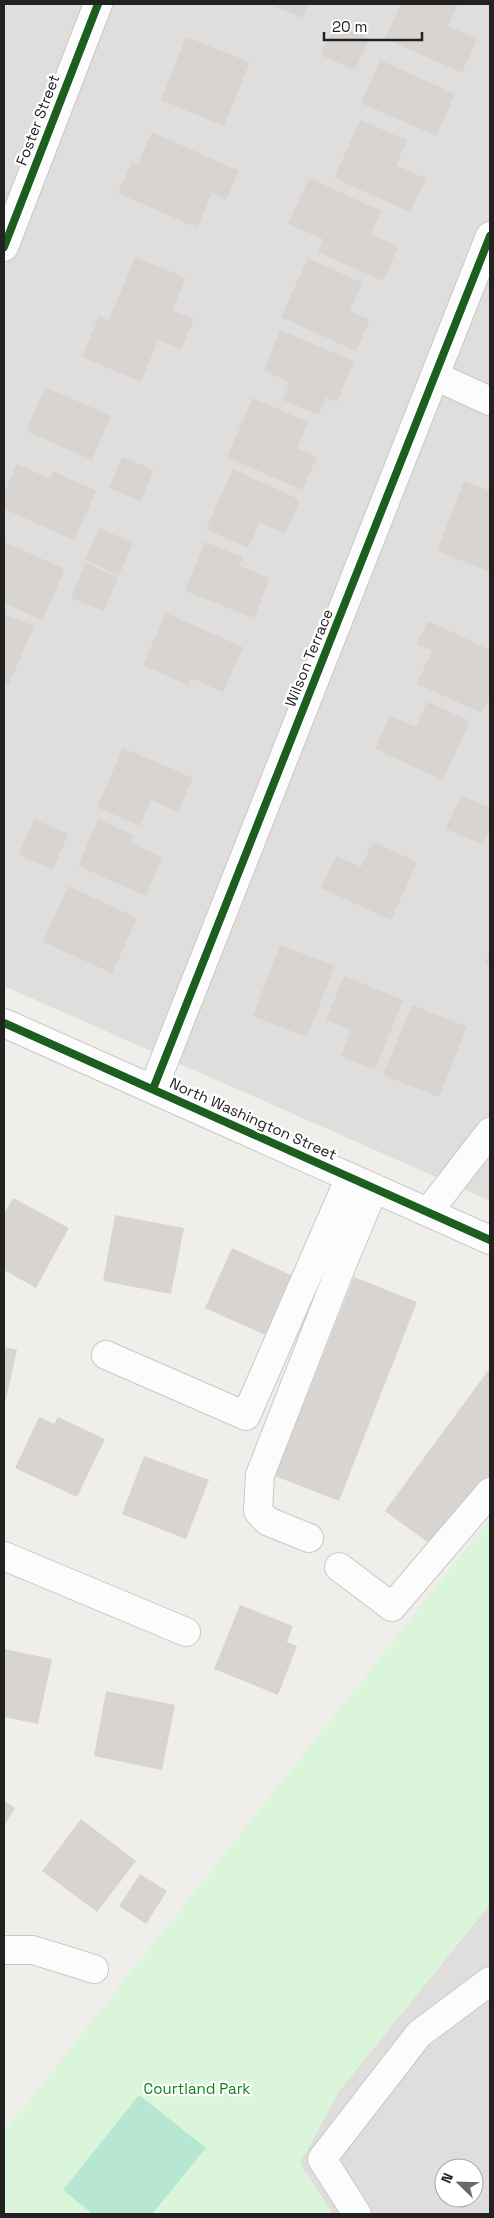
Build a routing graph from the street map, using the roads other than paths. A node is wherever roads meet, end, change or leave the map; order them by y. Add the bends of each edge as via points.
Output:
1 (98, 4) edge
2 (490, 236) edge
3 (4, 247) edge
4 (435, 376) junction
5 (490, 401) edge
6 (4, 1023) edge
7 (153, 1090) junction
8 (490, 1132) edge
9 (350, 1177) junction
10 (374, 1188) junction
11 (428, 1212) junction
12 (490, 1240) edge
13 (106, 1355) dead end
14 (490, 1492) edge
15 (309, 1538) dead end
16 (4, 1556) edge
17 (339, 1567) dead end
18 (186, 1632) dead end
19 (4, 1950) edge
20 (94, 1969) dead end
21 (490, 1981) edge
22 (357, 2214) edge

1 - 3 street, Foster Street
2 - 4 street, Wilson Terrace
4 - 5 street
4 - 7 street, Wilson Terrace
6 - 7 street, North Washington Street
7 - 9 street, North Washington Street
8 - 11 street
9 - 10 street, North Washington Street
9 - 13 street via 246,1416
10 - 11 street, North Washington Street
10 - 15 street via 260,1475 258,1511 267,1521
11 - 12 street, North Washington Street
14 - 17 street via 392,1607
16 - 18 street
19 - 20 street via 33,1950
21 - 22 street via 419,2034 322,2159

